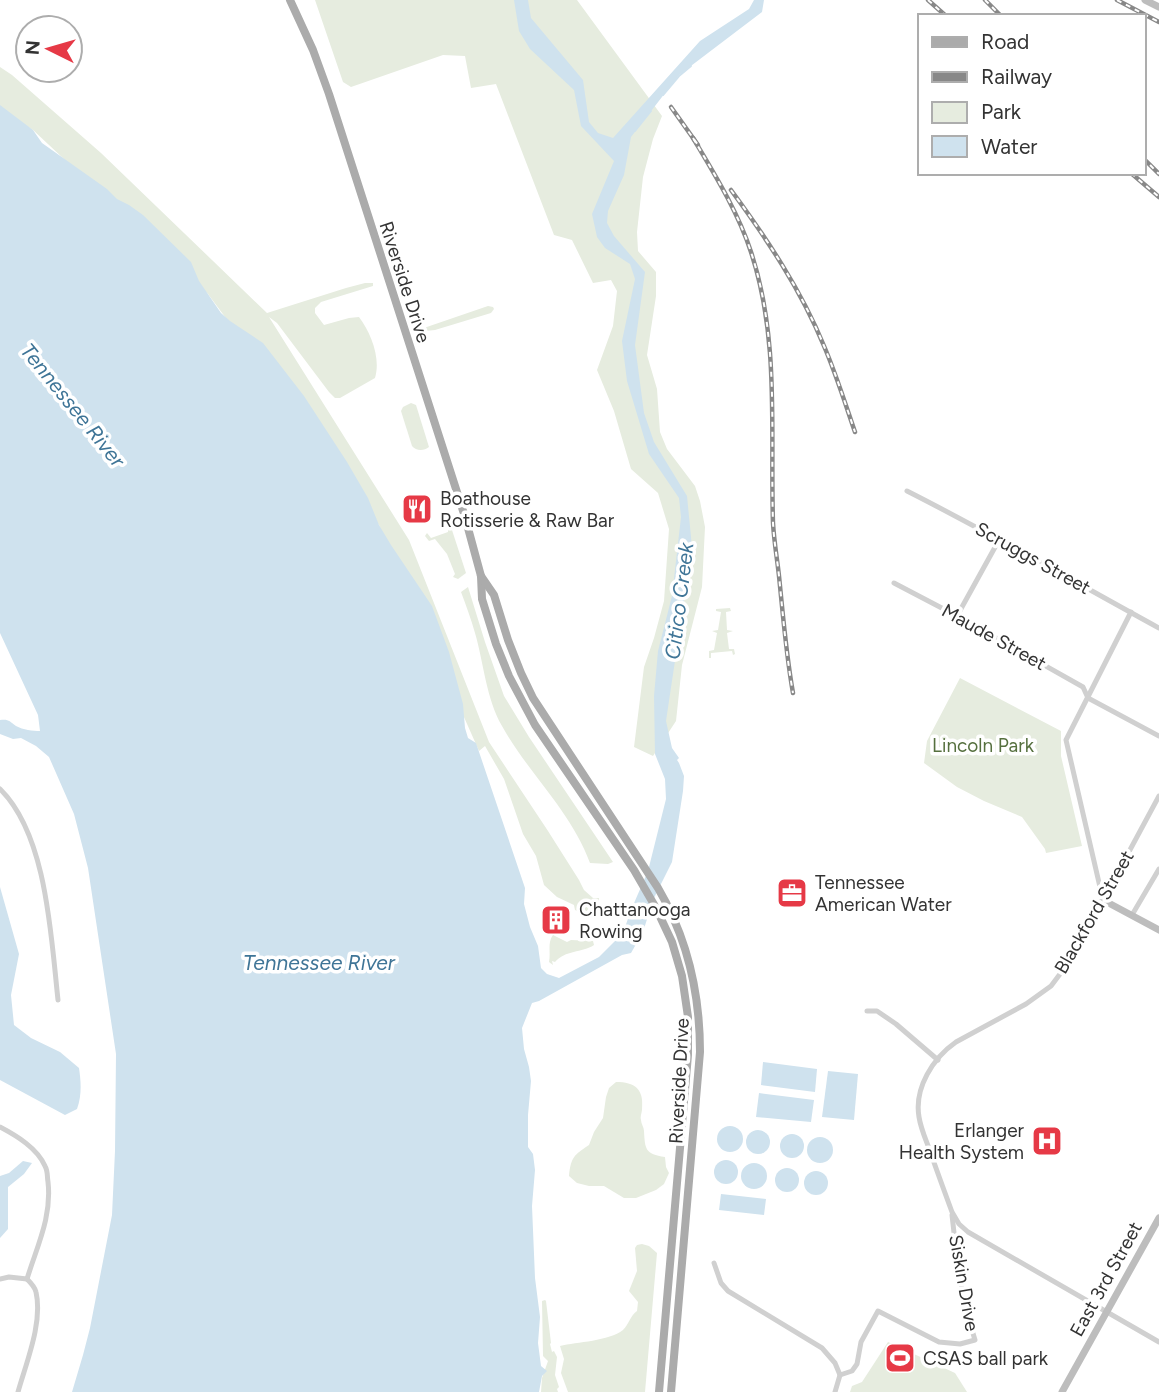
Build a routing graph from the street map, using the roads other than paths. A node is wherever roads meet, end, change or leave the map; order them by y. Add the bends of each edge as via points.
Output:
1 (290, 0) edge
2 (1145, 0) edge
3 (1159, 7) edge
4 (907, 491) dead end
5 (999, 540) junction
6 (481, 576) junction
7 (894, 583) dead end
8 (1131, 612) junction
9 (957, 616) junction
10 (1159, 628) edge
11 (1088, 698) junction
12 (1159, 737) edge
13 (0, 789) edge
14 (1159, 796) edge
15 (1159, 869) edge
16 (1103, 900) junction
17 (1132, 915) junction
18 (1159, 930) edge
19 (58, 1000) dead end
20 (867, 1011) dead end
21 (938, 1060) junction
22 (0, 1127) edge
23 (952, 1212) junction
24 (1159, 1217) edge
25 (714, 1263) dead end
26 (0, 1279) edge
27 (27, 1279) junction
28 (1105, 1312) junction
29 (1159, 1342) edge
30 (840, 1375) junction
31 (18, 1392) edge
32 (659, 1392) edge
33 (671, 1392) edge
34 (835, 1392) edge
35 (1062, 1392) edge

1 - 6 main road, Riverside Drive via 329,94
2 - 3 main road
4 - 5 street, Scruggs Street
5 - 8 street, Scruggs Street
5 - 9 street
6 - 32 main road, Riverside Drive via 482,599 496,644 522,702 634,870 672,942 682,976 688,1055
6 - 33 main road, Riverside Drive via 494,595 533,698 670,908 690,961 698,999 700,1052
7 - 9 street, Maude Street
8 - 10 street, Scruggs Street
8 - 11 street
9 - 11 street, Maude Street via 1083,687
11 - 12 street, Maude Street
11 - 16 street via 1066,740
13 - 19 street via 23,822 40,869
14 - 16 street, Blackford Street
15 - 17 street
16 - 17 main road
16 - 21 street, Blackford Street via 1051,986 956,1042
17 - 18 main road
20 - 21 street via 877,1011 896,1024
21 - 23 street, Blackford Street via 923,1082 918,1115
22 - 27 street via 34,1150 46,1168 50,1205
23 - 28 street via 972,1235
23 - 30 street, Siskin Drive via 958,1268 975,1340 939,1342 878,1311 861,1342 857,1363 852,1371
24 - 28 main road, East 3rd Street
25 - 30 street via 728,1291 822,1348
26 - 27 street
27 - 31 street via 36,1290 37,1318
28 - 29 street
28 - 35 main road, East 3rd Street
30 - 34 street, Siskin Drive

